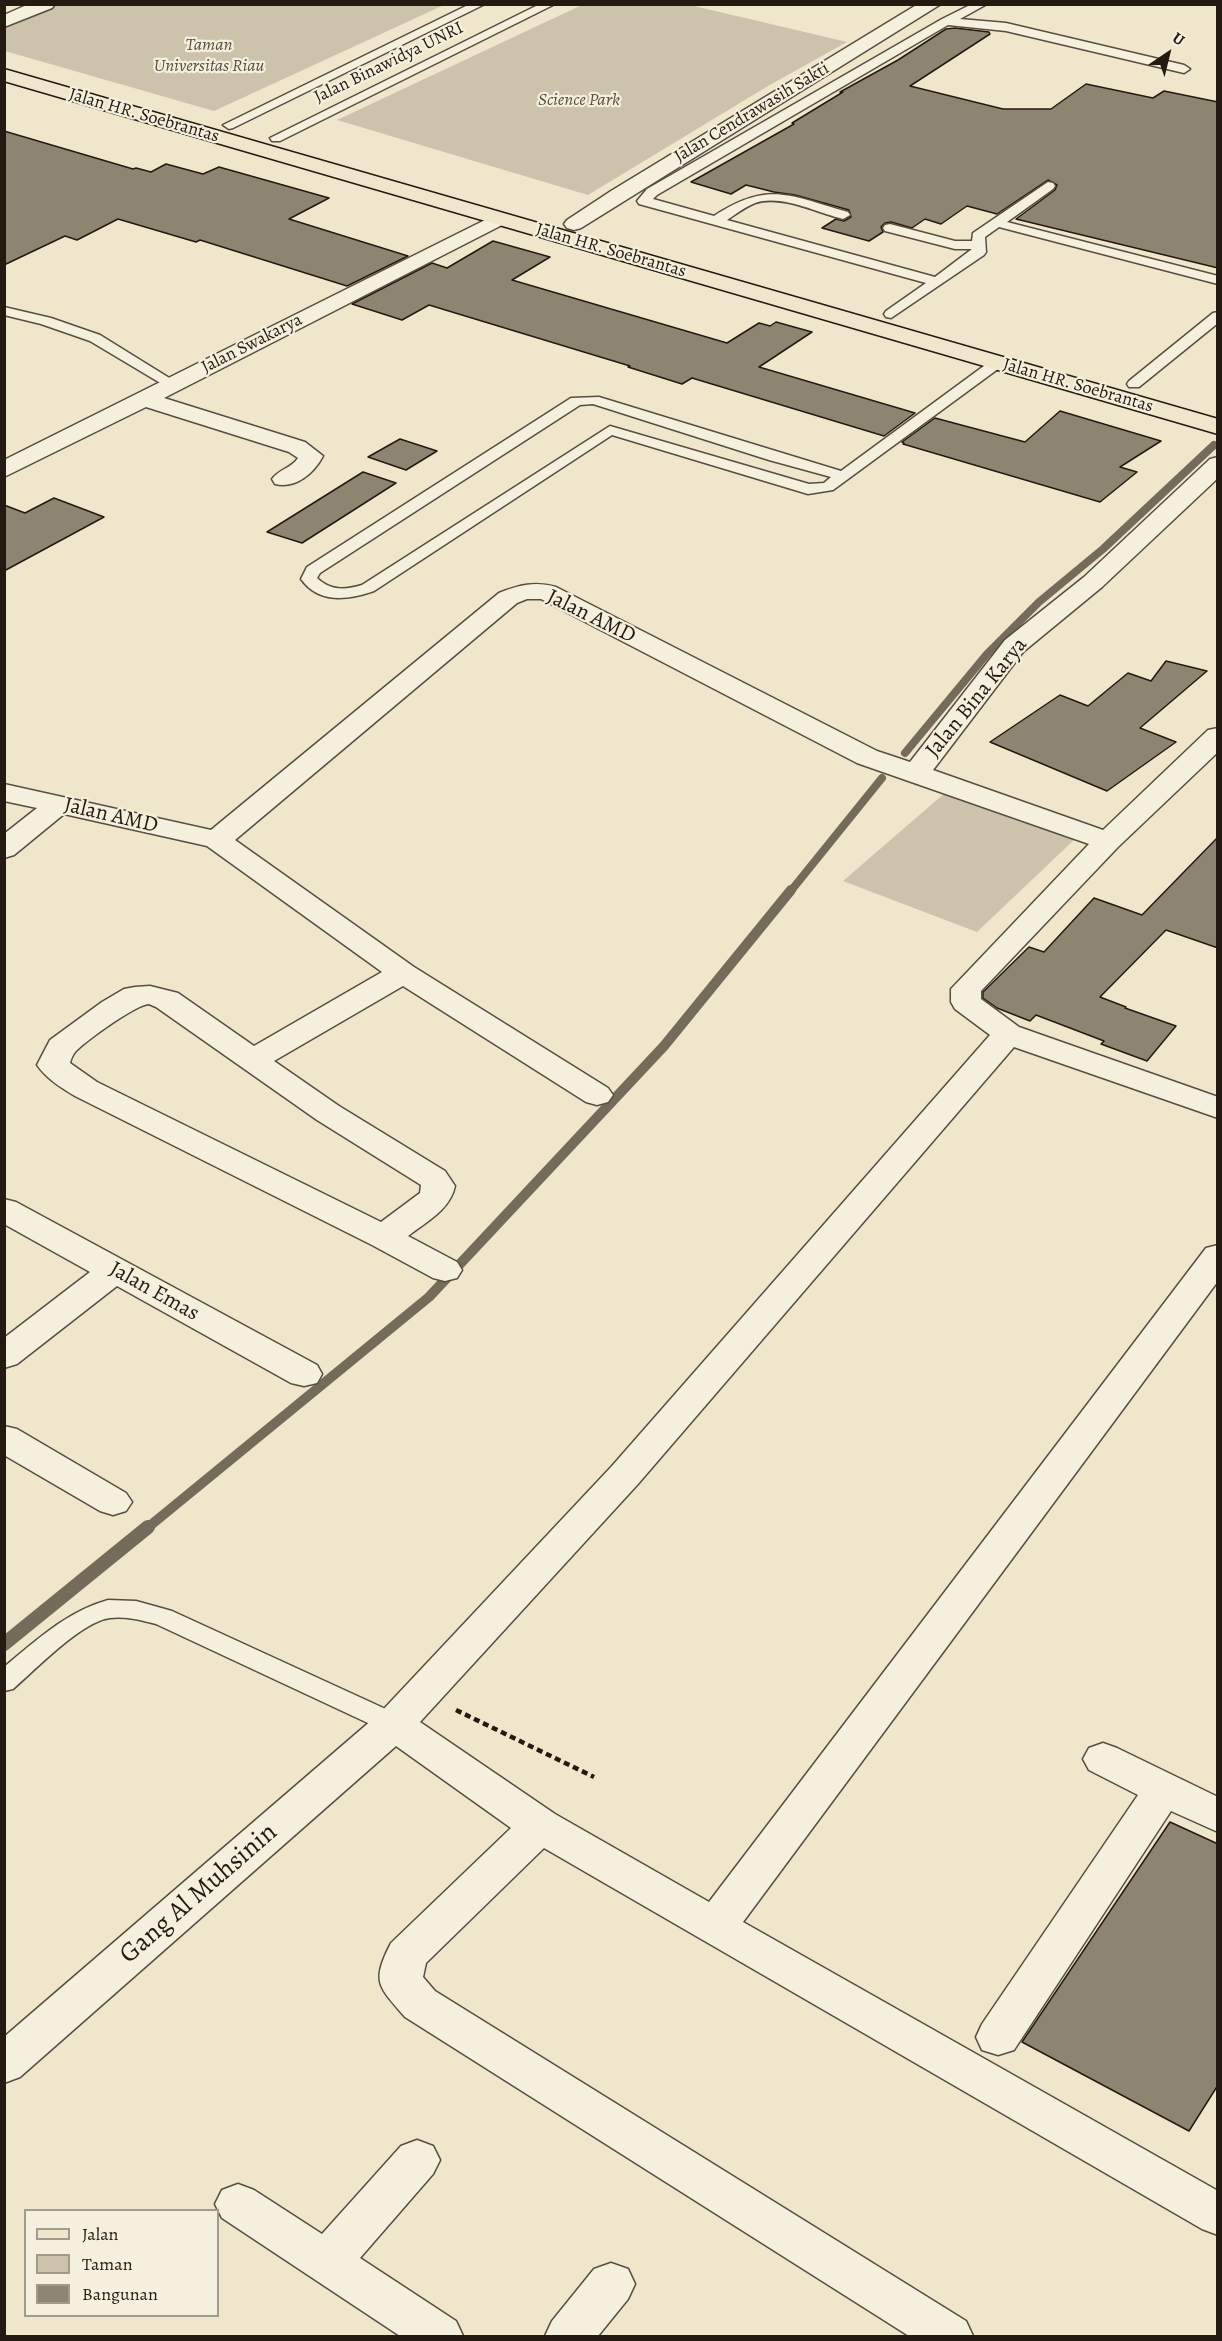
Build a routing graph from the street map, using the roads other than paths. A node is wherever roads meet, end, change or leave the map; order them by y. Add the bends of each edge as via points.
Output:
1 (46, 4) edge
2 (480, 4) edge
3 (550, 4) edge
4 (932, 4) edge
5 (981, 4) edge
6 (946, 21) junction
7 (4, 22) edge
8 (9, 68) edge
9 (1184, 69) dead end
10 (330, 75) junction
11 (377, 89) junction
12 (229, 124) junction
13 (276, 138) junction
14 (1048, 186) dead end
15 (843, 215) dead end
16 (499, 219) junction
17 (714, 222) junction
18 (997, 223) junction
19 (574, 224) junction
20 (890, 228) dead end
21 (979, 245) junction
22 (1218, 280) edge
23 (938, 282) junction
24 (4, 311) edge
25 (891, 314) junction
26 (1218, 316) edge
27 (873, 327) junction
28 (997, 363) junction
29 (172, 384) junction
30 (1134, 384) junction
31 (143, 399) junction
32 (1218, 408) edge
33 (634, 413) junction
34 (1218, 427) edge
35 (610, 430) junction
36 (1218, 464) edge
37 (4, 470) edge
38 (843, 476) junction
39 (285, 479) dead end
40 (1212, 750) edge
41 (916, 772) junction
42 (4, 792) edge
43 (59, 804) junction
44 (218, 840) junction
45 (1108, 841) junction
46 (4, 849) edge
47 (403, 973) junction
48 (1008, 1034) junction
49 (253, 1060) junction
50 (597, 1095) dead end
51 (1218, 1108) edge
52 (4, 1210) edge
53 (384, 1237) junction
54 (1218, 1256) edge
55 (115, 1270) junction
56 (445, 1270) dead end
57 (4, 1356) edge
58 (304, 1374) dead end
59 (4, 1438) edge
60 (113, 1502) dead end
61 (4, 1682) edge
62 (394, 1724) junction
63 (1103, 1759) dead end
64 (1164, 1788) junction
65 (1218, 1816) edge
66 (540, 1826) junction
67 (715, 1927) junction
68 (998, 2037) dead end
69 (4, 2064) edge
70 (417, 2160) dead end
71 (238, 2204) dead end
72 (1218, 2216) edge
73 (327, 2262) junction
74 (611, 2284) dead end
75 (439, 2337) edge
76 (569, 2337) edge
77 (949, 2337) edge

1 - 7 street
2 - 10 lane, Jalan Binawidya UNRI
3 - 11 lane, Jalan Binawidya UNRI
4 - 19 street, Jalan Cendrawasih Sakti
5 - 6 lane
6 - 9 lane via 1006,27
6 - 17 lane via 652,192 644,201
8 - 12 main road, Jalan HR. Soebrantas
8 - 16 main road, Jalan HR. Soebrantas
10 - 11 lane
10 - 12 lane, Jalan Binawidya UNRI
11 - 13 lane, Jalan Binawidya UNRI
12 - 13 main road, Jalan HR. Soebrantas
13 - 19 main road, Jalan HR. Soebrantas
14 - 18 lane
15 - 17 lane via 766,197
16 - 27 main road, Jalan HR. Soebrantas
16 - 29 street, Jalan Swakarya
17 - 23 lane
18 - 21 lane via 978,236
18 - 22 lane
19 - 25 main road, Jalan HR. Soebrantas
20 - 21 lane via 955,244
21 - 23 lane via 979,252
23 - 25 lane
24 - 29 lane via 95,338
25 - 27 main road
25 - 30 main road, Jalan HR. Soebrantas
26 - 30 lane
27 - 28 main road, Jalan HR. Soebrantas
28 - 34 main road, Jalan HR. Soebrantas
28 - 38 lane
29 - 31 street, Jalan Swakarya
30 - 32 main road, Jalan HR. Soebrantas
31 - 37 street, Jalan Swakarya
31 - 39 street via 297,447 311,456 306,466
33 - 35 lane
33 - 35 lane via 594,400 576,401 313,570 309,579 326,593 340,595 368,588
33 - 38 lane
35 - 38 lane via 808,489 828,487
36 - 41 street, Jalan Bina Karya via 1093,582 1014,646
40 - 45 street
41 - 44 street, Jalan AMD via 867,757 547,592 535,591 508,598
41 - 45 street, Jalan Bina Karya
42 - 43 street, Jalan AMD
43 - 44 street, Jalan AMD
43 - 46 street
44 - 47 street, Jalan AMD
45 - 48 street via 966,989 966,1002
47 - 49 street
47 - 50 street, Jalan AMD
48 - 51 street
48 - 62 street, Gang Al Muhsinin via 625,1475
49 - 53 street via 328,1113 433,1178 438,1186 436,1197
49 - 53 street via 167,1000 150,995 135,996 113,1009 61,1047 52,1065 86,1089
52 - 55 street, Jalan Emas
53 - 56 street
54 - 67 street
55 - 57 street
55 - 58 street, Jalan Emas
59 - 60 street
61 - 62 lane via 84,1617 106,1609 129,1609 163,1617
62 - 66 street
62 - 69 street, Gang Al Muhsinin
63 - 64 street
64 - 65 street
64 - 68 street
66 - 67 street
66 - 77 street via 406,1955 400,1981 420,2004
67 - 72 street
70 - 73 street
71 - 73 street
73 - 75 street
74 - 76 street

